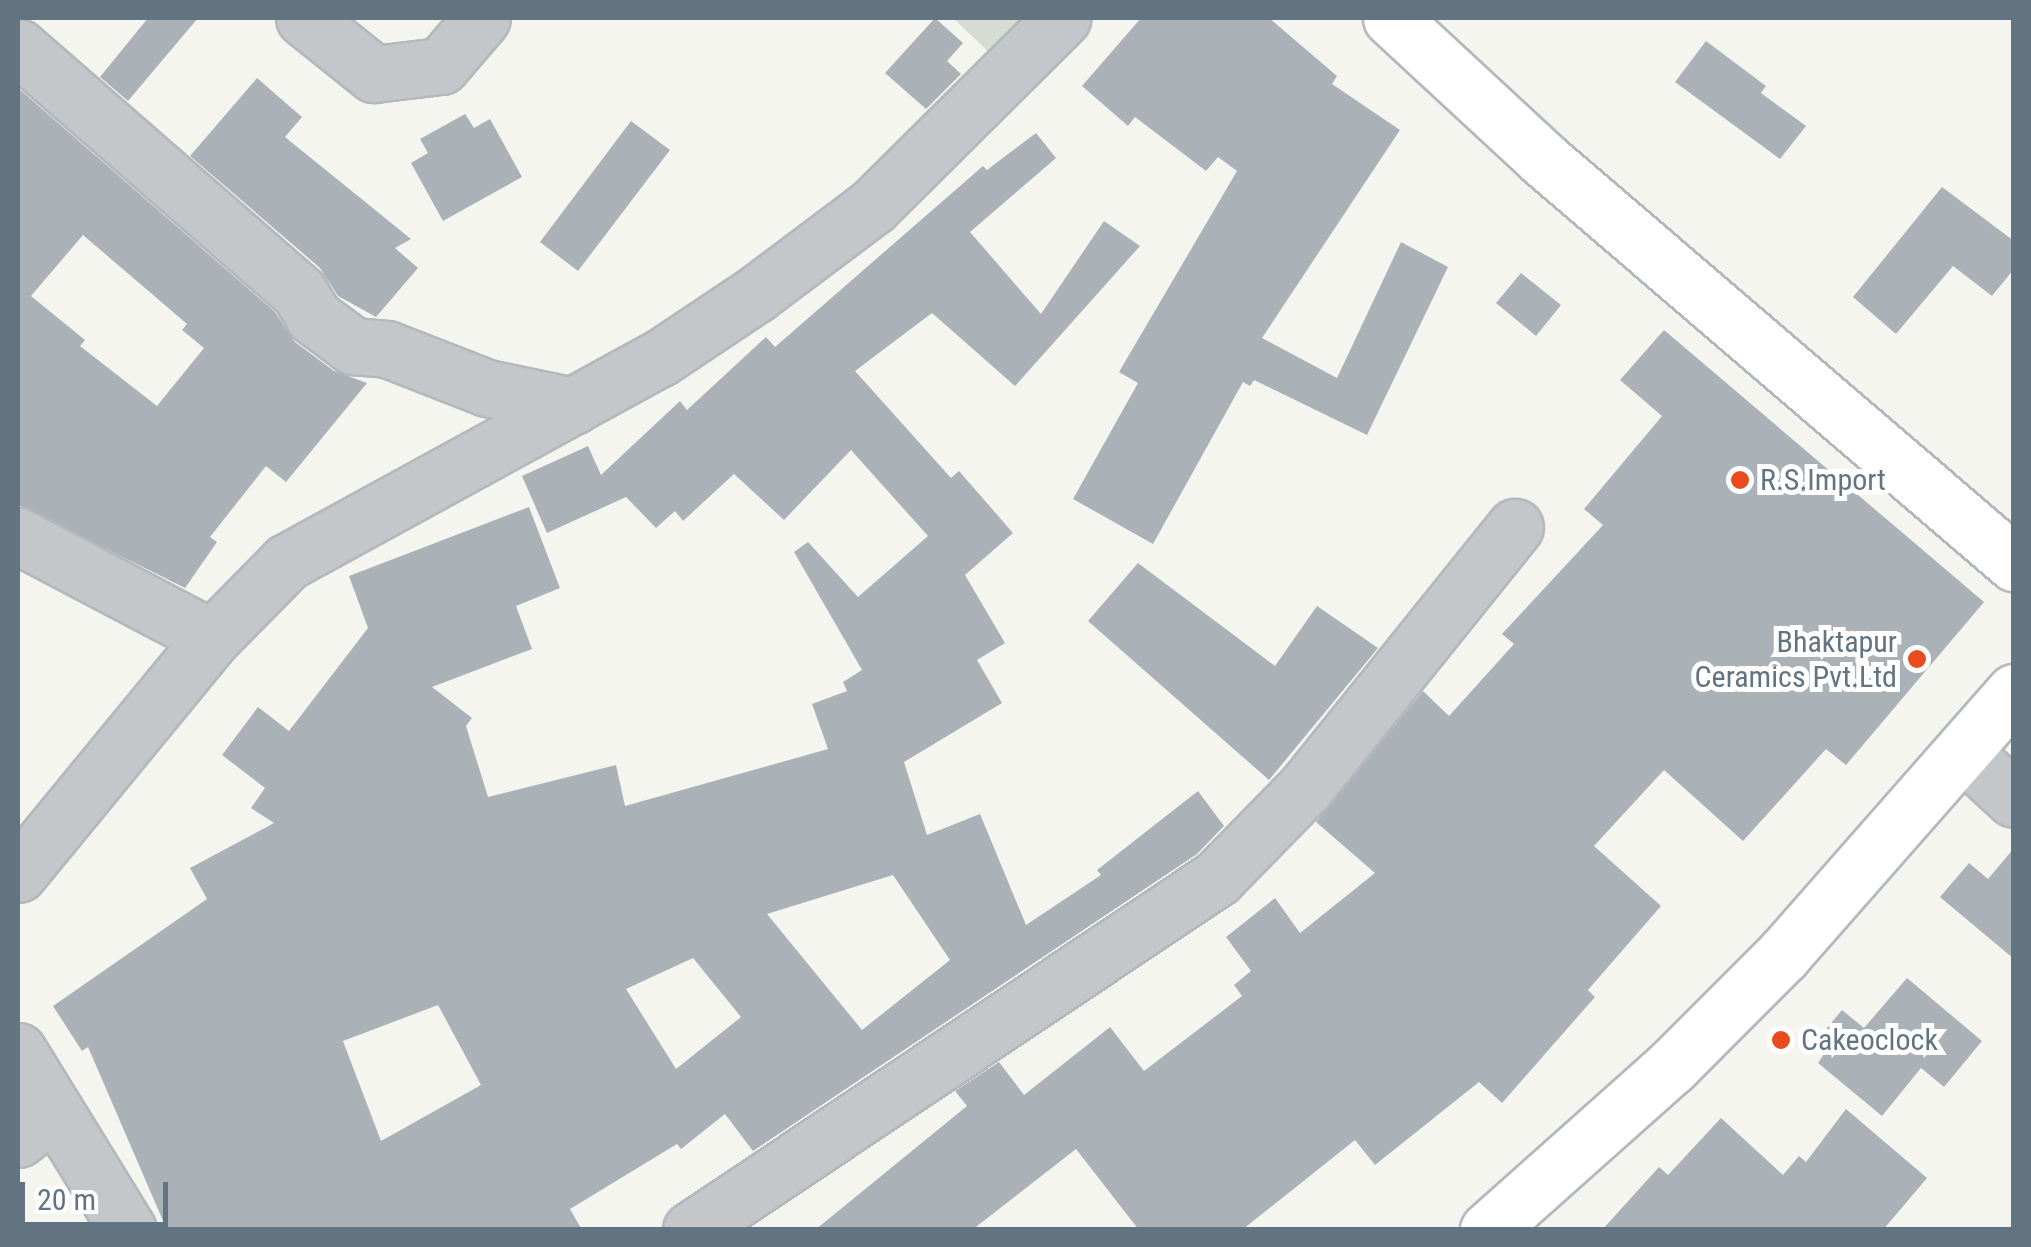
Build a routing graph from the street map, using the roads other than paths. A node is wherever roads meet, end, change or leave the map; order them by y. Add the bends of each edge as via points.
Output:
1 (304, 18) edge
2 (482, 18) edge
3 (1062, 18) edge
4 (1390, 18) edge
5 (18, 46) edge
6 (573, 406) junction
7 (1515, 527) dead end
8 (18, 536) edge
9 (2014, 563) edge
10 (212, 638) junction
11 (2014, 692) edge
12 (1963, 752) junction
13 (2014, 799) edge
14 (18, 874) edge
15 (18, 1051) edge
16 (36, 1126) edge
17 (128, 1230) edge
18 (691, 1230) edge
19 (1488, 1230) edge

1 - 2 street via 374,74 442,66
3 - 6 street via 873,206 692,337
4 - 9 main road via 1542,159
5 - 6 street via 353,346 386,349 487,388
6 - 10 street via 395,508 327,534 287,562
7 - 18 street via 1305,788 1218,878
8 - 10 street
10 - 14 street
11 - 12 main road
12 - 13 street
12 - 19 main road via 1783,955 1672,1066
15 - 16 street
16 - 17 street

